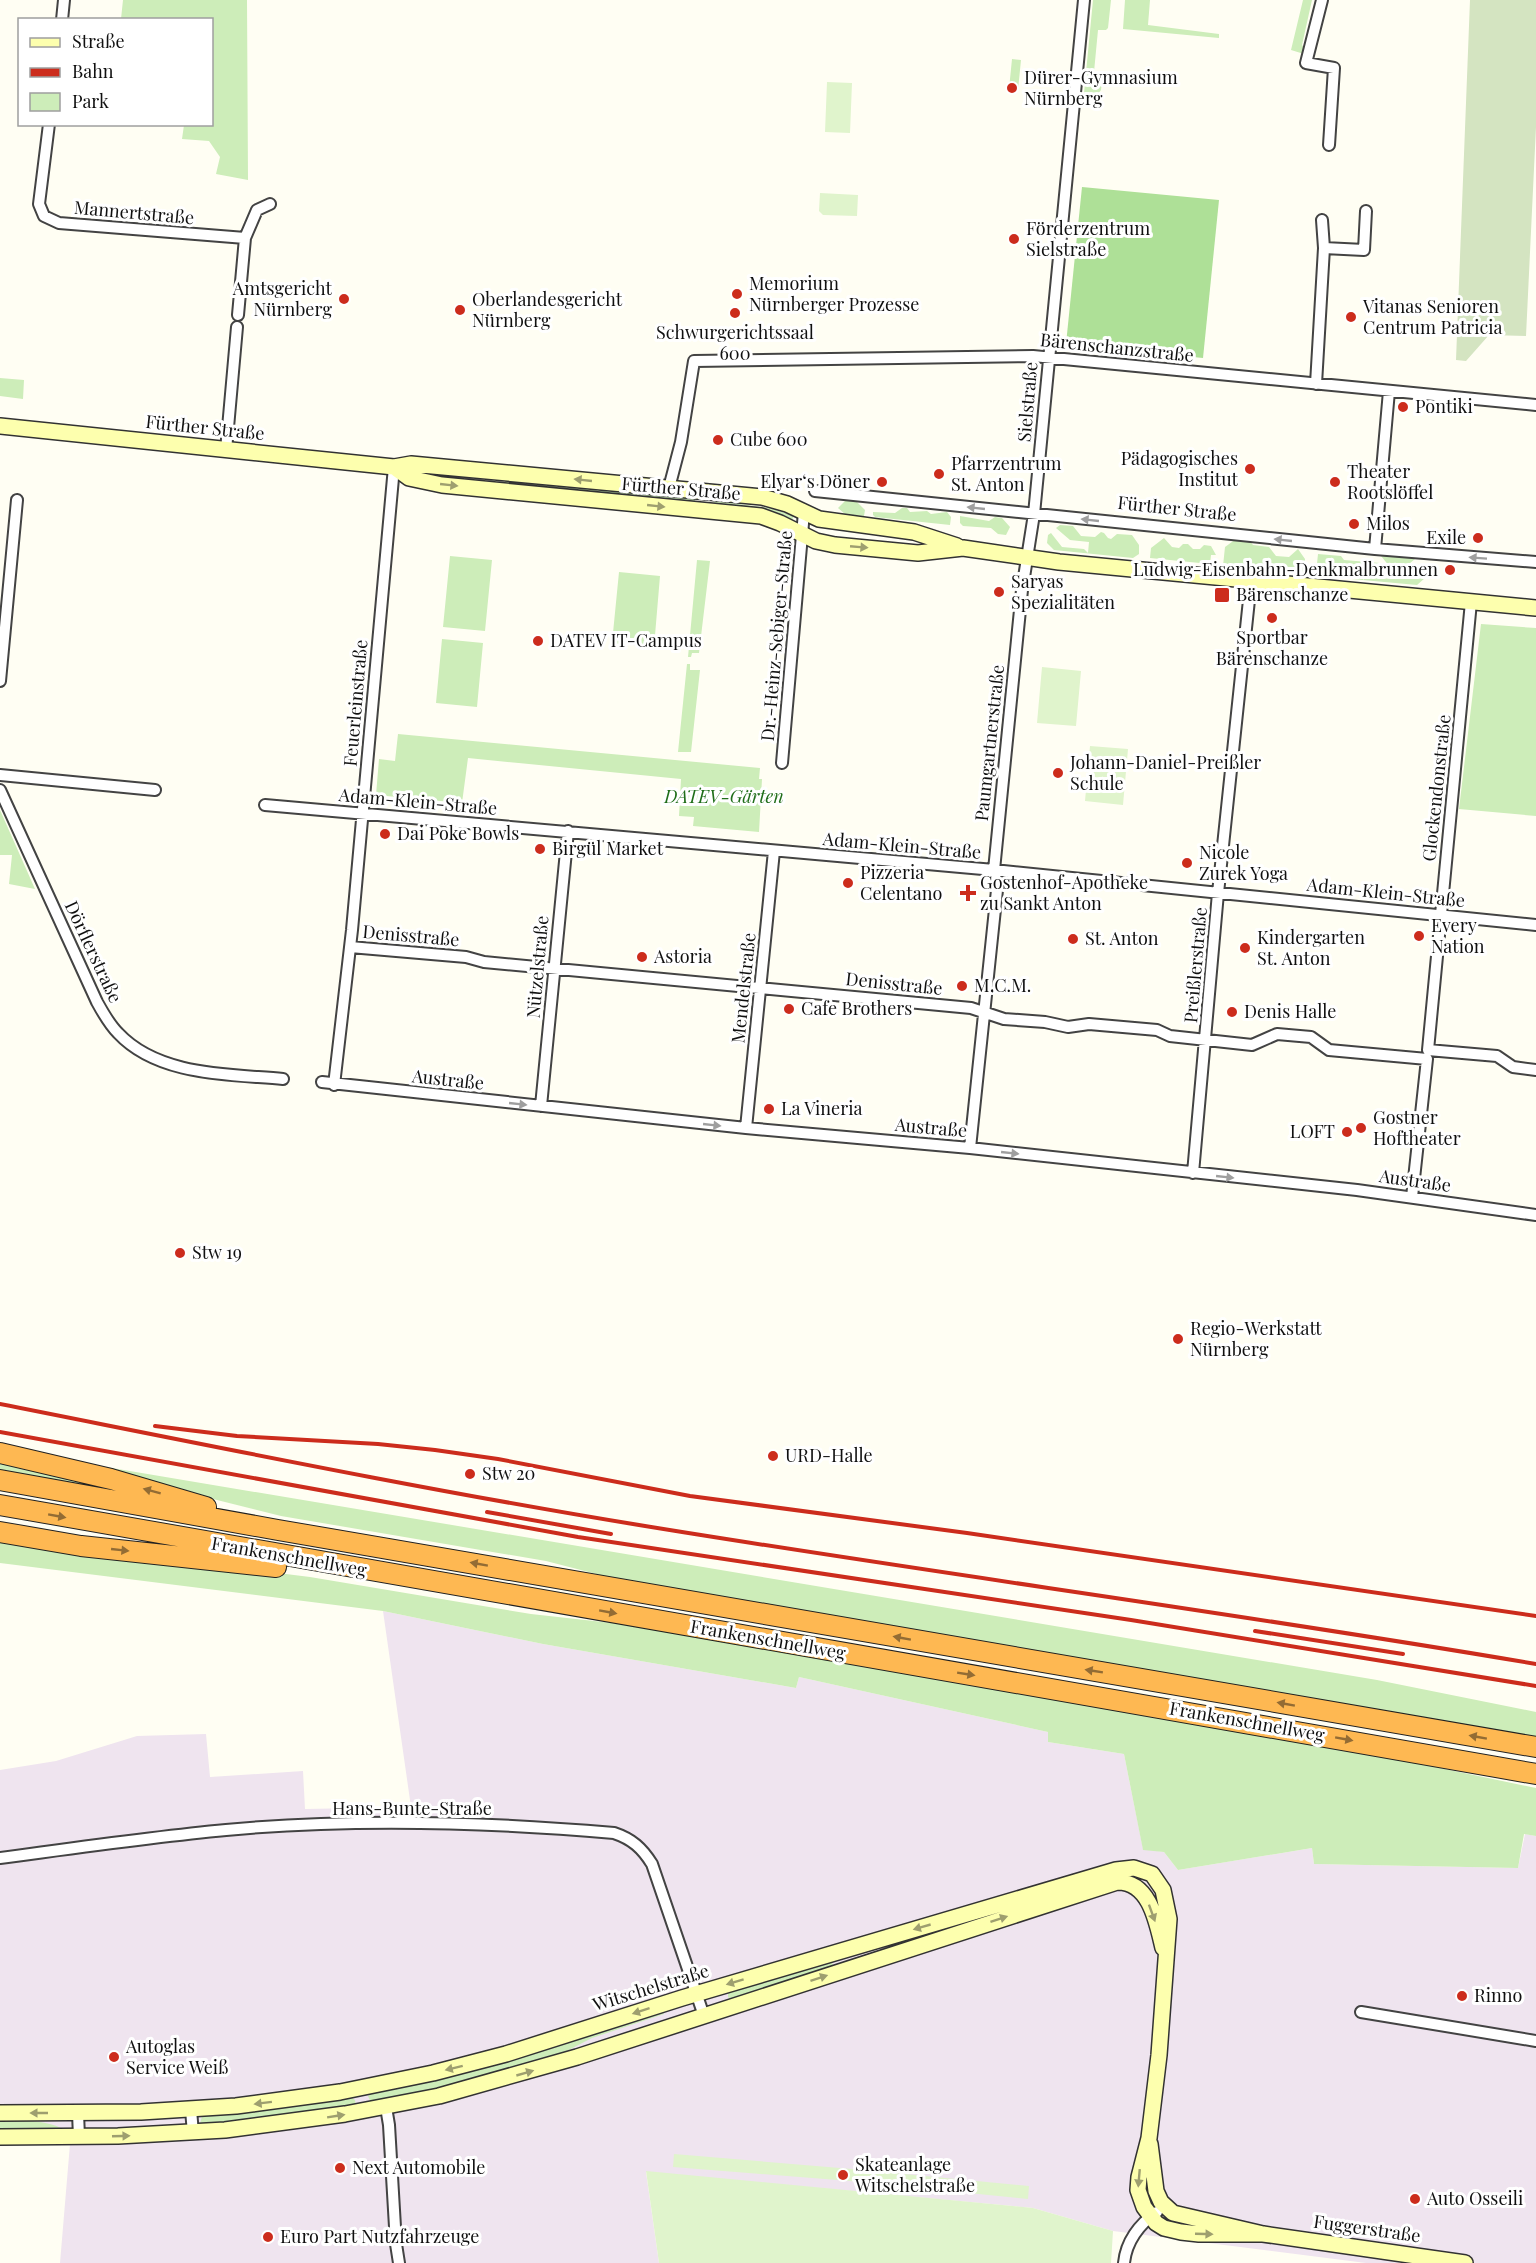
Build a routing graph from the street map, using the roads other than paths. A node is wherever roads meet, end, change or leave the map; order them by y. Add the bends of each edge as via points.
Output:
1 (64, 0) edge
2 (1084, 0) edge
3 (1322, 0) edge
4 (62, 18) edge
5 (49, 126) edge
6 (1329, 145) dead end
7 (270, 204) dead end
8 (1366, 211) dead end
9 (1322, 220) dead end
10 (245, 238) junction
11 (1324, 248) junction
12 (238, 315) dead end
13 (237, 327) dead end
14 (1048, 358) junction
15 (1316, 384) junction
16 (1389, 391) junction
17 (1536, 405) edge
18 (4, 428) edge
19 (226, 450) junction
20 (394, 467) junction
21 (669, 488) junction
22 (814, 491) dead end
23 (16, 500) dead end
24 (804, 512) junction
25 (1034, 514) junction
26 (802, 534) junction
27 (963, 548) junction
28 (1375, 549) junction
29 (1027, 557) junction
30 (1536, 562) edge
31 (1251, 581) junction
32 (1471, 602) junction
33 (1536, 608) edge
34 (0, 681) edge
35 (782, 763) dead end
36 (0, 775) edge
37 (0, 790) edge
38 (155, 790) dead end
39 (265, 805) dead end
40 (363, 814) junction
41 (568, 831) junction
42 (774, 850) junction
43 (994, 870) junction
44 (1218, 893) junction
45 (1441, 915) junction
46 (1536, 925) edge
47 (350, 947) junction
48 (554, 968) junction
49 (761, 988) junction
50 (984, 1013) junction
51 (1206, 1040) junction
52 (1427, 1054) junction
53 (1536, 1070) edge
54 (283, 1079) dead end
55 (322, 1082) dead end
56 (334, 1085) junction
57 (541, 1106) junction
58 (746, 1128) junction
59 (970, 1148) junction
60 (1193, 1173) junction
61 (1413, 1197) junction
62 (1536, 1215) edge
63 (0, 1453) edge
64 (0, 1480) edge
65 (0, 1505) edge
66 (268, 1528) junction
67 (0, 1532) edge
68 (356, 1569) junction
69 (1536, 1747) edge
70 (1536, 1774) edge
71 (0, 1858) edge
72 (1117, 1876) junction
73 (697, 1994) junction
74 (1361, 2012) dead end
75 (704, 2016) junction
76 (1536, 2041) edge
77 (386, 2107) junction
78 (191, 2110) junction
79 (0, 2113) edge
80 (78, 2113) junction
81 (193, 2133) junction
82 (0, 2137) edge
83 (79, 2137) junction
84 (1149, 2138) junction
85 (1166, 2207) junction
86 (1150, 2217) junction
87 (1263, 2234) junction
88 (399, 2263) edge
89 (1124, 2263) edge
90 (1465, 2263) edge

1 - 4 street
2 - 14 street, Sielstraße
3 - 6 street via 1306,63 1334,68
5 - 10 street, Mannertstraße via 39,204 44,216 58,223
7 - 10 street via 257,210
8 - 11 street via 1364,250
9 - 11 street
10 - 12 street
11 - 15 street
13 - 19 street
14 - 15 street, Bärenschanzstraße
14 - 21 street, Bärenschanzstraße via 694,361
14 - 25 street, Sielstraße
15 - 16 street, Bärenschanzstraße
16 - 17 street, Bärenschanzstraße
16 - 28 street
18 - 19 street, Fürther Straße
19 - 20 street, Fürther Straße
21 -> 20 street, Fürther Straße via 411,464
20 -> 26 street, Fürther Straße via 409,478 442,485 761,516
20 - 40 street, Feuerleinstraße
21 - 24 street, Fürther Straße via 772,499
25 -> 22 street, Fürther Straße
23 - 34 street
24 - 26 street, Dr.-Heinz-Sebiger-Straße
24 - 27 street, Fürther Straße via 830,522 914,532
28 -> 25 street, Fürther Straße
25 - 29 street, Sielstraße
26 -> 27 street, Fürther Straße via 828,544 918,553
26 - 35 street, Dr.-Heinz-Sebiger-Straße
27 - 29 street, Fürther Straße
30 -> 28 street, Fürther Straße
29 - 31 street, Fürther Straße
29 - 43 street, Paumgartnerstraße
31 - 32 street, Fürther Straße
31 - 44 street, Preißlerstraße
32 - 33 street, Fürther Straße
32 - 45 street, Glockendonstraße
36 - 38 street
37 - 54 street, Dörflerstraße via 97,1002 117,1033 151,1057 183,1066
39 - 40 street, Adam-Klein-Straße
40 - 41 street, Adam-Klein-Straße
40 - 47 street, Feuerleinstraße
41 - 42 street, Adam-Klein-Straße
41 - 48 street, Nützelstraße
42 - 43 street, Adam-Klein-Straße
42 - 49 street, Mendelstraße
43 - 44 street, Adam-Klein-Straße
43 - 50 street, Paumgartnerstraße via 997,890
44 - 45 street, Adam-Klein-Straße
44 - 51 street, Preißlerstraße
45 - 46 street, Adam-Klein-Straße
45 - 52 street, Glockendonstraße
47 - 48 street, Denisstraße
47 - 56 street, Feuerleinstraße
48 - 49 street, Denisstraße
48 - 57 street, Nützelstraße
49 - 50 street, Denisstraße via 971,1008
49 - 58 street, Mendelstraße
50 - 51 street, Denisstraße via 1068,1027 1089,1024 1157,1030 1170,1036
50 - 59 street, Paumgartnerstraße
51 - 52 street, Denisstraße via 1252,1045 1277,1034 1311,1037 1329,1050
51 - 60 street, Preißlerstraße
52 - 53 street, Denisstraße via 1497,1056 1513,1067
52 - 61 street, Glockendonstraße
55 - 56 street, Austraße
56 -> 57 street, Austraße
57 -> 58 street, Austraße
58 - 59 street, Austraße
59 -> 60 street, Austraße
60 -> 61 street, Austraße
61 - 62 street, Austraße
66 -> 63 highway via 175,1497
64 - 66 highway, Frankenschnellweg
65 -> 68 highway, Frankenschnellweg
69 -> 66 highway, Frankenschnellweg
67 -> 68 highway via 81,1546 306,1572
68 -> 70 highway, Frankenschnellweg
71 - 73 street, Hans-Bunte-Straße via 228,1830 333,1825 430,1824 614,1833 635,1843 651,1864
72 -> 73 street, Witschelstraße
75 -> 72 street
72 - 84 street via 1134,1868 1152,1875 1160,1884 1169,1919
73 - 75 street, Hans-Bunte-Straße
73 -> 78 street, Witschelstraße via 433,2073 317,2095
74 - 76 street
77 -> 75 street via 507,2078
81 -> 77 street
77 - 88 street
78 - 80 street, Witschelstraße
78 - 81 street
80 -> 79 street, Witschelstraße
80 - 83 street
83 -> 81 street
82 - 83 street
84 - 85 street via 1156,2191
84 -> 86 street via 1138,2190
85 - 86 street
85 - 87 street, Fuggerstraße via 1182,2216
86 -> 87 street, Fuggerstraße via 1164,2228 1190,2233
86 - 89 street via 1130,2240
87 - 90 street, Fuggerstraße

